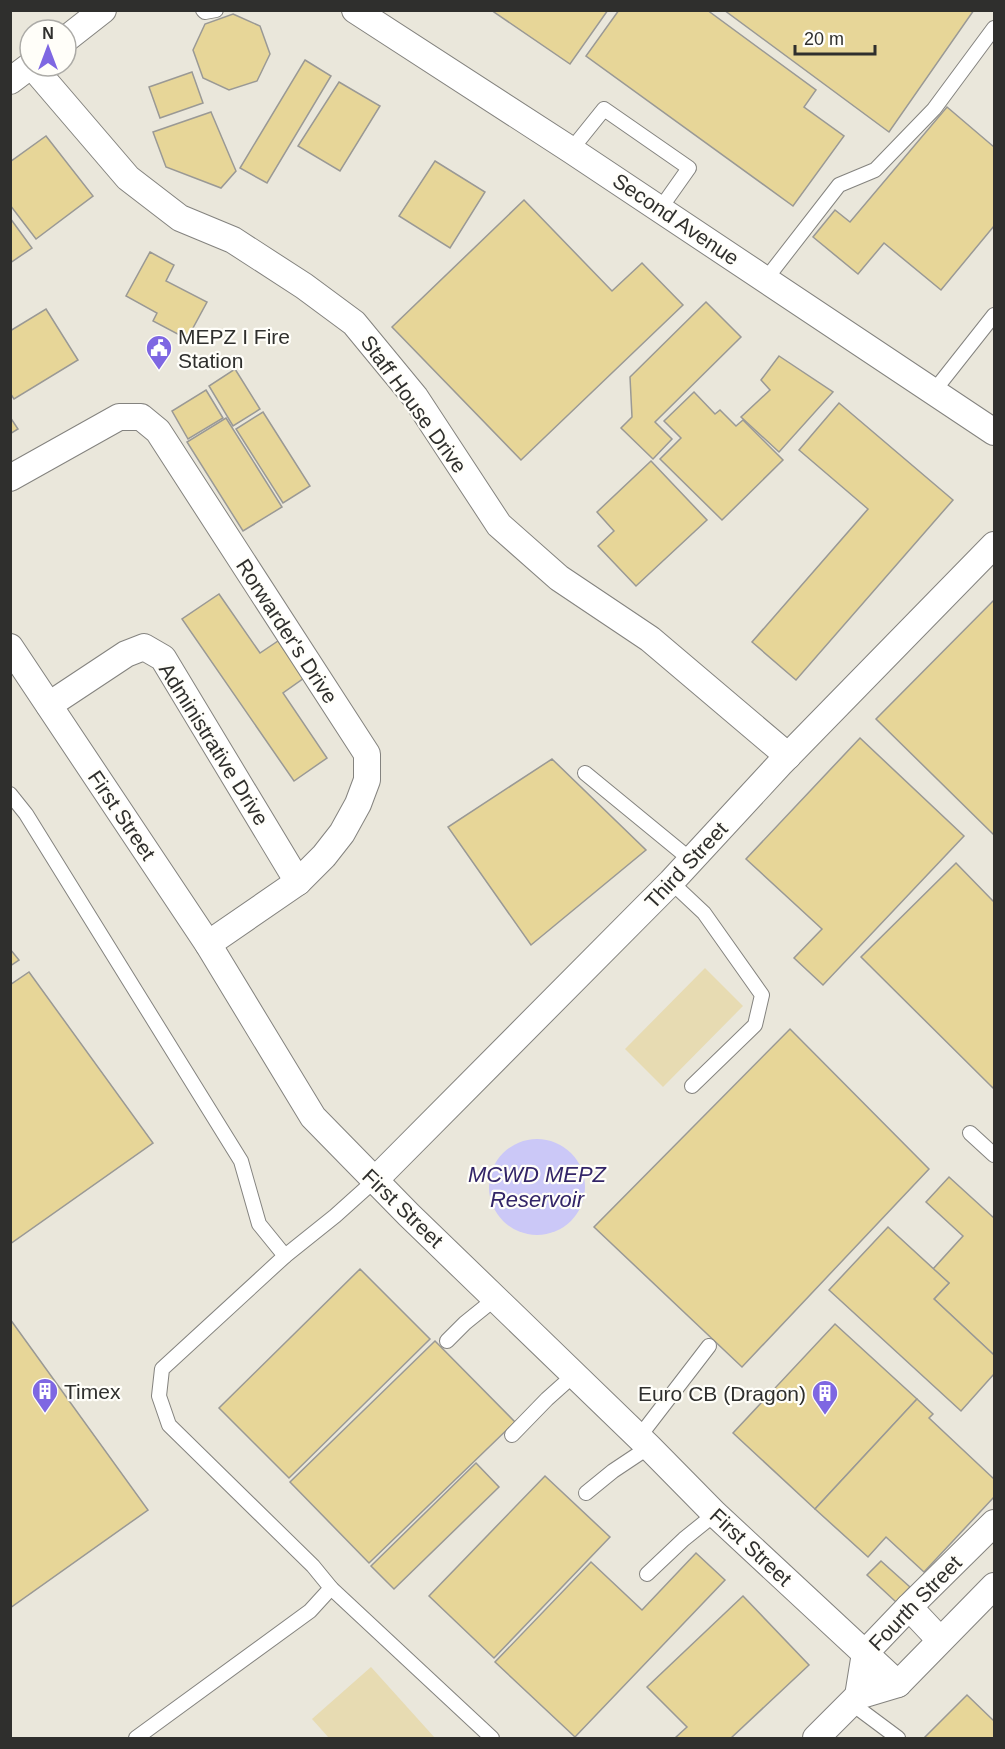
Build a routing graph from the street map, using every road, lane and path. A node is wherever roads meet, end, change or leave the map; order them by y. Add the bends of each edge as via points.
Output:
1 (103, 10) edge
2 (203, 10) edge
3 (216, 10) edge
4 (355, 10) edge
5 (994, 27) edge
6 (78, 30) edge
7 (41, 78) edge
8 (571, 150) junction
9 (660, 209) junction
10 (766, 279) junction
11 (994, 315) edge
12 (934, 391) junction
13 (994, 432) edge
14 (10, 478) edge
15 (994, 545) edge
16 (10, 647) edge
17 (49, 705) junction
18 (788, 756) junction
19 (585, 773) dead end
20 (10, 794) edge
21 (692, 860) junction
22 (298, 882) junction
23 (671, 882) junction
24 (208, 944) junction
25 (692, 1086) dead end
26 (970, 1133) dead end
27 (994, 1155) edge
28 (374, 1181) junction
29 (285, 1256) junction
30 (496, 1298) junction
31 (447, 1341) dead end
32 (709, 1346) dead end
33 (575, 1374) junction
34 (512, 1436) dead end
35 (644, 1442) junction
36 (586, 1493) dead end
37 (715, 1514) junction
38 (994, 1523) edge
39 (647, 1574) dead end
40 (994, 1586) edge
41 (331, 1588) junction
42 (909, 1607) junction
43 (940, 1640) junction
44 (865, 1653) junction
45 (898, 1684) junction
46 (854, 1700) junction
47 (136, 1738) edge
48 (492, 1738) edge
49 (816, 1738) edge
50 (898, 1738) edge

1 - 6 street
2 - 3 lane
4 - 8 street, Second Avenue
5 - 10 lane via 934,109 874,170 839,184
7 - 18 street, Staff House Drive via 128,178 180,218 233,240 354,323 415,397 499,525 560,578 650,639
8 - 9 street, Second Avenue
8 - 9 lane via 604,109 689,168
9 - 10 street, Second Avenue
10 - 12 street, Second Avenue
11 - 12 lane
12 - 13 street, Second Avenue
14 - 22 street, Rorwarder's Drive via 119,417 141,417 158,431 367,754 367,780 358,804 342,833
15 - 18 street, Third Street
16 - 17 street, First Street
17 - 22 street, Administrative Drive via 126,654 144,647 163,658
17 - 24 street, First Street
18 - 21 street, Third Street
19 - 21 lane
20 - 29 lane via 241,1161 259,1224
21 - 23 street, Third Street
22 - 24 street, Rorwarder's Drive
23 - 25 lane via 704,913 762,995 755,1025
23 - 28 street, Third Street
24 - 28 street, First Street via 313,1117
26 - 27 lane
28 - 29 lane
28 - 30 street, First Street
29 - 41 lane via 162,1369 159,1396 169,1425
30 - 31 lane
30 - 33 street, First Street
32 - 35 lane
33 - 34 lane
33 - 35 street, First Street
35 - 36 lane
35 - 37 street, First Street
37 - 39 lane
37 - 44 street, First Street
38 - 42 street, Fourth Street
40 - 43 street, Fourth Street
41 - 47 lane via 310,1611
41 - 48 lane
42 - 43 street
42 - 44 street, Fourth Street
43 - 45 street, Fourth Street
44 - 45 street, First Street
44 - 46 street, Fourth Street
45 - 46 street, Fourth Street
46 - 49 street, Fourth Street
46 - 50 lane

